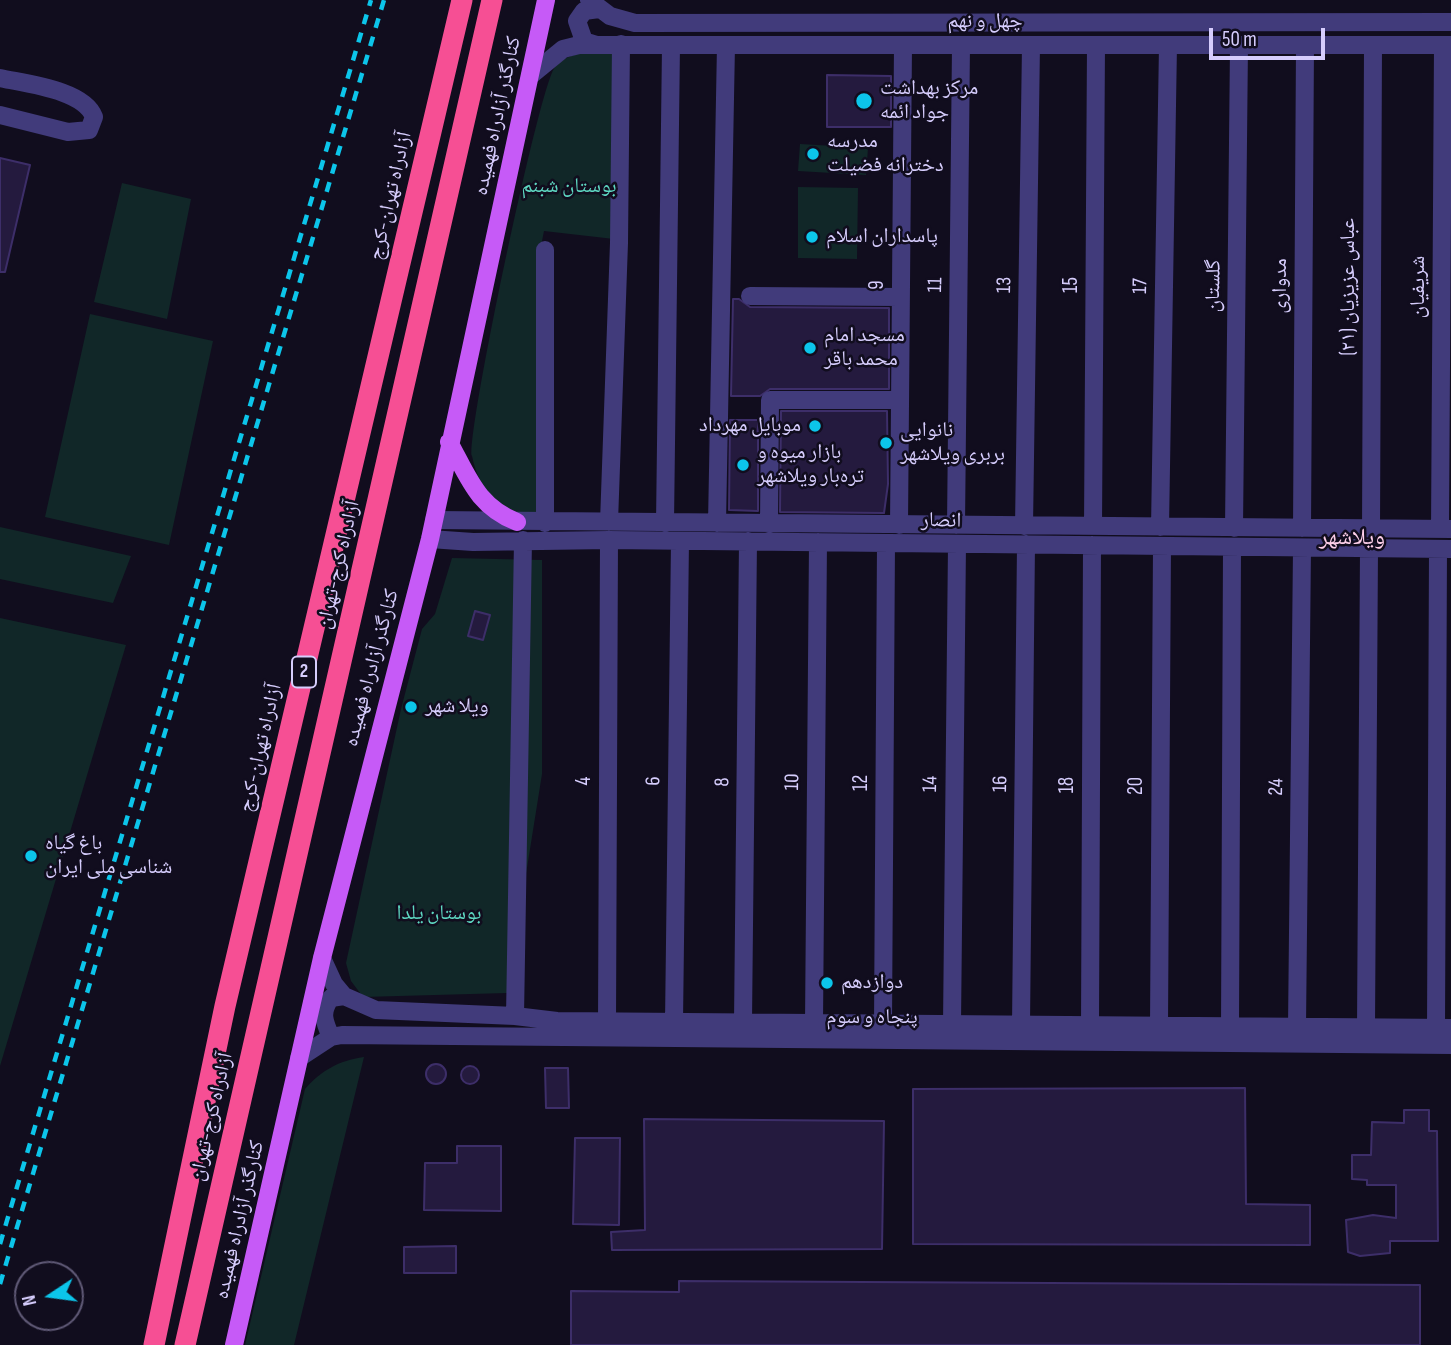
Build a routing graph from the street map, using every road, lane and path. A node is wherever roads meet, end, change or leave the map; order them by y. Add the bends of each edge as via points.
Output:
1 (462, 0) edge
2 (492, 0) edge
3 (503, 0) edge
4 (546, 0) edge
5 (594, 4) edge
6 (1451, 22) edge
7 (621, 44) junction
8 (597, 45) junction
9 (671, 45) junction
10 (726, 45) junction
11 (903, 45) junction
12 (961, 45) junction
13 (1031, 45) junction
14 (1096, 45) junction
15 (1168, 45) junction
16 (1239, 45) junction
17 (1305, 45) junction
18 (1373, 45) junction
19 (1447, 45) edge
20 (481, 59) junction
21 (530, 76) junction
22 (0, 78) edge
23 (0, 115) edge
24 (545, 250) dead end
25 (750, 296) dead end
26 (900, 297) junction
27 (900, 400) junction
28 (449, 442) junction
29 (434, 520) junction
30 (517, 522) junction
31 (545, 523) junction
32 (665, 523) junction
33 (718, 523) junction
34 (769, 524) junction
35 (899, 525) junction
36 (956, 525) junction
37 (1024, 526) junction
38 (1093, 526) junction
39 (1160, 527) junction
40 (1234, 528) junction
41 (1302, 528) junction
42 (1371, 529) junction
43 (1445, 529) edge
44 (609, 531) junction
45 (430, 539) junction
46 (523, 540) junction
47 (680, 541) junction
48 (748, 541) junction
49 (818, 542) junction
50 (886, 543) junction
51 (957, 544) junction
52 (1026, 544) junction
53 (1092, 545) junction
54 (1162, 546) junction
55 (1232, 547) junction
56 (1302, 548) junction
57 (1369, 548) junction
58 (1444, 549) edge
59 (322, 958) junction
60 (344, 996) junction
61 (515, 1016) junction
62 (607, 1021) junction
63 (674, 1022) junction
64 (743, 1023) junction
65 (814, 1023) junction
66 (883, 1024) junction
67 (952, 1024) junction
68 (1021, 1025) junction
69 (1090, 1025) junction
70 (1159, 1025) junction
71 (1230, 1026) junction
72 (1297, 1027) junction
73 (1366, 1027) junction
74 (1444, 1028) edge
75 (557, 1030) junction
76 (331, 1037) junction
77 (1451, 1045) edge
78 (299, 1058) junction
79 (153, 1345) edge
80 (185, 1345) edge
81 (234, 1345) edge

1 - 79 highway, آزادراه تهران-کرج / 2 via 225,1006
2 - 20 highway, آزادراه کرج-تهران / 2
3 - 20 highway
4 - 21 main road, کنارگذر آزادراه فهمیده
5 - 6 street, چهل و نهم via 635,23
5 - 8 street via 577,21 584,41
7 - 8 street, چهل و نهم
7 - 9 street, چهل و نهم
7 - 44 street, 4
8 - 21 street, چهل و نهم via 563,49
9 - 10 street, چهل و نهم
9 - 32 street
10 - 11 street, چهل و نهم
10 - 33 street
11 - 12 street, چهل و نهم
11 - 26 street, 9
12 - 13 street, چهل و نهم
12 - 36 street, 11
13 - 14 street, چهل و نهم
13 - 37 street, 13
14 - 15 street, چهل و نهم
14 - 38 street, 15
15 - 16 street, چهل و نهم
15 - 39 street, 17
16 - 17 street, چهل و نهم
16 - 40 street, گلستان
17 - 18 street, چهل و نهم
17 - 41 street, مدواری
18 - 19 street, چهل و نهم
18 - 42 street, عباس عزیزیان (۲۱)
19 - 43 street, شریفیان
20 - 80 highway, آزادراه کرج-تهران / 2
21 - 28 main road, کنارگذر آزادراه فهمیده
22 - 23 street via 78,98 94,117 89,130 68,132
24 - 31 street
25 - 26 street
26 - 27 street, 9
27 - 34 street via 770,400
27 - 35 street, 9
28 - 29 main road, کنارگذر آزادراه فهمیده
28 - 30 main road via 486,504 496,514
29 - 30 street, انصار
29 - 45 main road, کنارگذر آزادراه فهمیده
30 - 31 street, انصار
31 - 44 street, انصار
32 - 33 street, انصار
32 - 44 street, انصار
33 - 34 street, انصار
34 - 35 street, انصار
35 - 36 street, انصار
36 - 37 street, انصار
37 - 38 street, انصار
38 - 39 street, انصار
39 - 40 street, انصار
40 - 41 street, انصار
41 - 42 street, انصار
42 - 43 street, انصار
44 - 46 street, انصار
44 - 47 street, انصار
44 - 62 street, 4
45 - 46 street, انصار
45 - 59 main road, کنارگذر آزادراه فهمیده
46 - 61 street
47 - 48 street, انصار
47 - 63 street, 6
48 - 49 street, انصار
48 - 64 street, 8
49 - 50 street, انصار
49 - 65 street, 10
50 - 51 street, انصار
50 - 66 street, 12
51 - 52 street, انصار
51 - 67 street, 14
52 - 53 street, انصار
52 - 68 street, 16
53 - 54 street, انصار
53 - 69 street, 18
54 - 55 street, انصار
54 - 70 street, 20
55 - 56 street, انصار
55 - 71 street
56 - 57 street, انصار
56 - 72 street, 24
57 - 58 street, انصار
57 - 73 street
58 - 74 street
59 - 60 street
59 - 78 main road, کنارگذر آزادراه فهمیده
60 - 61 street, پنجاه و سوم via 376,1010
60 - 76 street via 331,998 324,1007
61 - 75 street, پنجاه و سوم
62 - 63 street, پنجاه و سوم
62 - 75 street, پنجاه و سوم
63 - 64 street, پنجاه و سوم
64 - 65 street, پنجاه و سوم
65 - 66 street, پنجاه و سوم
66 - 67 street, پنجاه و سوم
67 - 68 street, پنجاه و سوم
68 - 69 street, پنجاه و سوم
69 - 70 street, پنجاه و سوم
70 - 71 street, پنجاه و سوم
71 - 72 street, پنجاه و سوم
72 - 73 street, پنجاه و سوم
73 - 74 street, پنجاه و سوم
75 - 76 street, پنجاه و سوم
75 - 77 street, پنجاه و سوم
76 - 78 street
78 - 81 main road, کنارگذر آزادراه فهمیده

